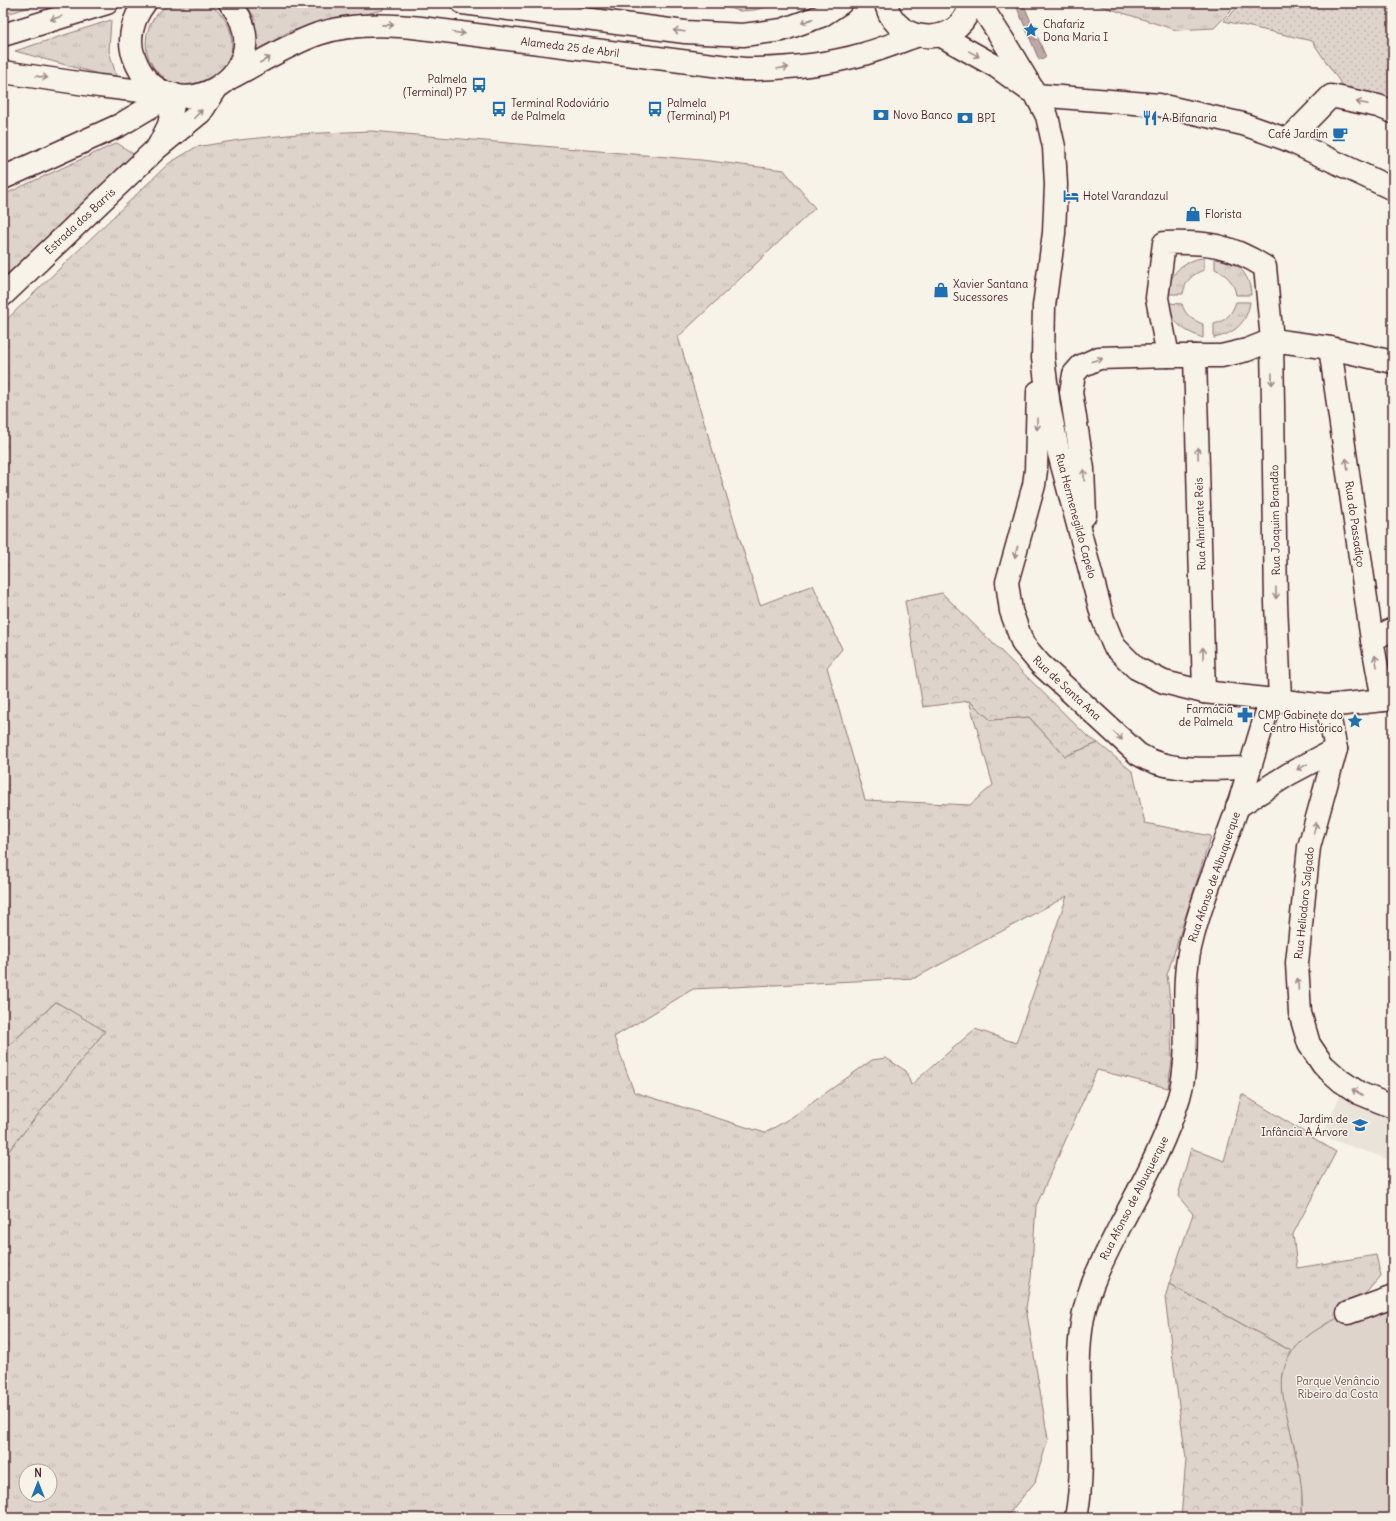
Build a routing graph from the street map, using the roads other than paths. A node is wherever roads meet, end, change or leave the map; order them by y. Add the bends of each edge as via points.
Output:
1 (107, 3) edge
2 (145, 3) edge
3 (230, 3) edge
4 (463, 3) edge
5 (841, 3) edge
6 (886, 3) edge
7 (970, 3) edge
8 (978, 3) edge
9 (3, 35) edge
10 (940, 35) junction
11 (916, 36) junction
12 (3, 72) edge
13 (223, 84) junction
14 (174, 95) junction
15 (1036, 95) junction
16 (1393, 112) edge
17 (1288, 140) junction
18 (158, 148) junction
19 (3, 178) edge
20 (1392, 190) edge
21 (3, 295) edge
22 (1272, 340) junction
23 (1330, 348) junction
24 (1168, 356) junction
25 (1195, 356) junction
26 (1043, 358) junction
27 (1393, 362) edge
28 (1086, 556) junction
29 (1393, 629) edge
30 (1372, 640) junction
31 (1204, 692) junction
32 (1276, 699) junction
33 (1388, 700) edge
34 (1327, 706) junction
35 (1336, 749) junction
36 (1249, 768) junction
37 (1238, 807) junction
38 (1393, 1107) edge
39 (1393, 1297) edge
40 (1348, 1313) dead end
41 (1076, 1518) edge

1 -> 9 street
2 - 14 street via 131,34 133,54 146,79
3 - 13 street, Estrada dos Barris via 240,19 244,36 240,63
5 -> 4 street via 821,16 782,30 743,35 684,32
6 - 11 street via 888,12 899,27
7 - 10 street via 963,19 953,29
8 - 15 street, Rua Hermenegildo Capelo
10 - 11 street
10 -> 15 street via 997,67
13 -> 11 street, Alameda 25 de Abril via 319,34 373,25 421,28 744,69 777,69 823,63 864,54
12 -> 14 street, Alameda 25 de Abril
13 - 14 street, Alameda 25 de Abril via 198,96
18 -> 13 street, Estrada dos Barris via 201,112
14 - 18 street, Estrada dos Barris via 169,125
14 - 19 street via 120,125
15 - 17 street via 1159,105 1244,124
15 - 26 street, Rua Hermenegildo Capelo via 1047,116 1054,147 1056,185 1054,233 1044,306
16 -> 17 street via 1378,106 1331,96
17 - 20 street
18 - 21 street, Estrada dos Barris
22 - 23 street
22 - 24 street via 1265,267 1246,255 1225,247 1207,243 1164,243 1157,298
22 - 25 street via 1247,350 1221,356
22 -> 32 street, Rua Joaquim Brandão
23 - 27 street
30 -> 23 street, Rua do Passadiço
24 - 25 street
28 -> 24 street via 1083,468 1071,392 1074,374 1081,366 1099,358
31 -> 25 street, Rua Almirante Reis
26 - 28 street, Rua Hermenegildo Capelo via 1057,446
26 -> 36 street, Rua de Santa Ana via 1037,403 1034,485 1007,582 1010,611 1023,644 1040,664 1138,754 1150,761 1177,767
28 - 31 street, Rua Hermenegildo Capelo via 1103,619 1114,646 1136,668 1164,682
29 - 30 street
33 -> 30 street, Rua do Passadiço
31 - 32 street, Rua Hermenegildo Capelo
32 - 34 street, Rua Hermenegildo Capelo
32 - 36 street, Rua Afonso de Albuquerque
33 - 34 street, Rua Hermenegildo Capelo
34 - 35 street, Rua Heliodoro Salgado
35 -> 37 street via 1289,774
38 -> 35 street, Rua Heliodoro Salgado via 1359,1093 1323,1065 1309,1044 1300,1013 1297,963 1309,847
36 - 37 street, Rua Afonso de Albuquerque
37 - 41 street, Rua Afonso de Albuquerque via 1199,915 1190,949 1185,978 1186,1049 1180,1094 1154,1162 1102,1261 1087,1296 1081,1337 1081,1475
39 - 40 street

